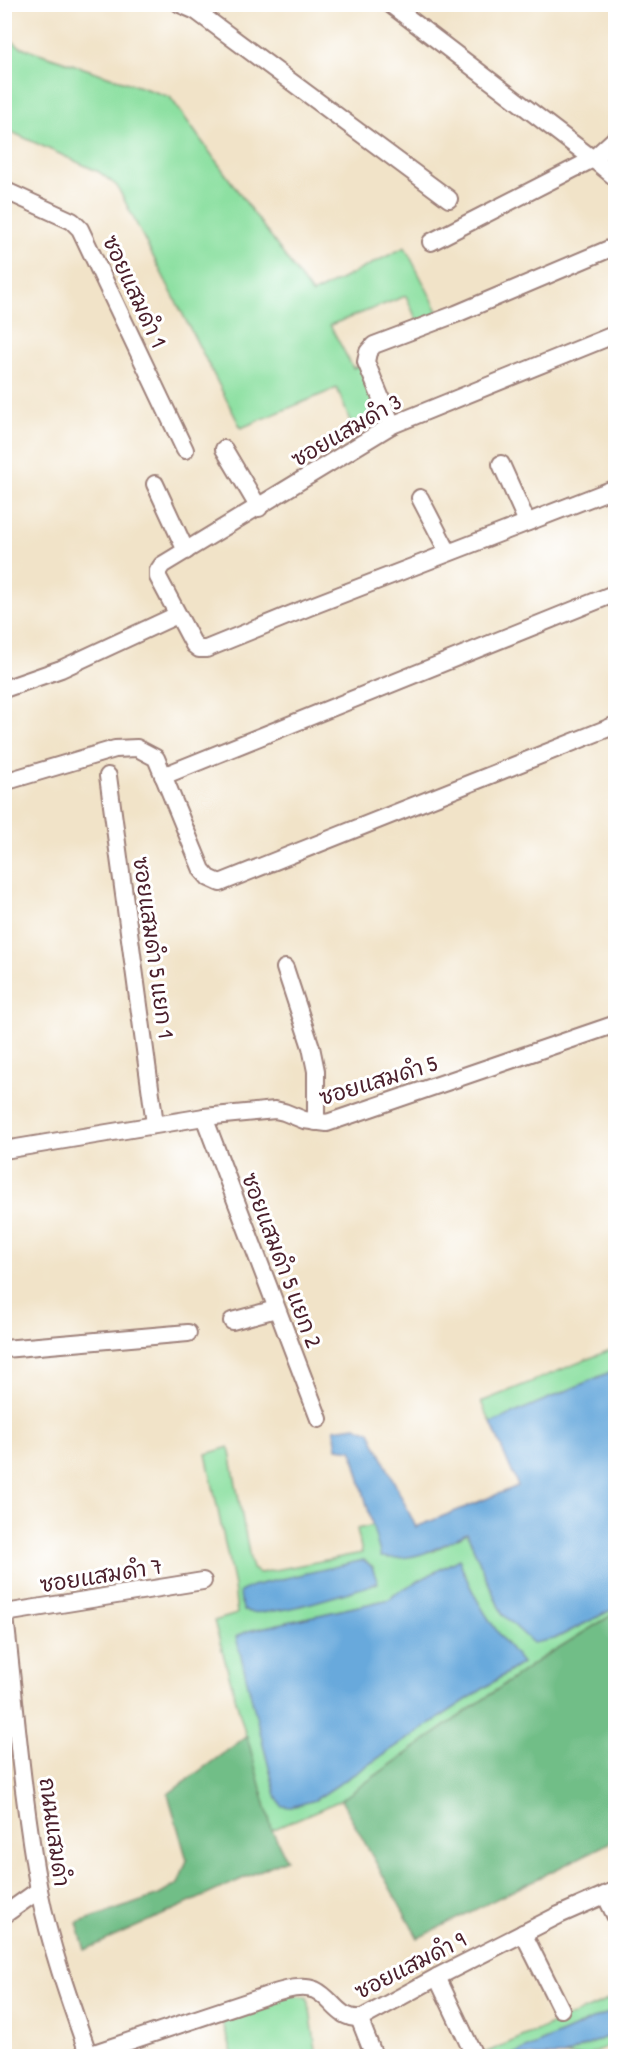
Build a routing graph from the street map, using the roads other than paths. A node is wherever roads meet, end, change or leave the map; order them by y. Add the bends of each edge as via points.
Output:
1 (180, 4) edge
2 (390, 4) edge
3 (615, 138) edge
4 (593, 159) junction
5 (615, 178) edge
6 (4, 190) edge
7 (449, 199) dead end
8 (431, 242) dead end
9 (615, 246) edge
10 (615, 334) edge
11 (392, 425) junction
12 (224, 449) dead end
13 (185, 450) dead end
14 (501, 464) dead end
15 (155, 484) dead end
16 (615, 488) edge
17 (420, 498) dead end
18 (259, 508) junction
19 (527, 522) junction
20 (186, 551) junction
21 (448, 552) junction
22 (615, 593) edge
23 (177, 615) junction
24 (4, 688) edge
25 (615, 725) edge
26 (108, 776) dead end
27 (163, 776) junction
28 (4, 782) edge
29 (285, 968) dead end
30 (615, 1024) edge
31 (204, 1117) junction
32 (316, 1122) junction
33 (155, 1125) junction
34 (4, 1150) edge
35 (276, 1309) junction
36 (232, 1321) dead end
37 (188, 1333) dead end
38 (4, 1349) edge
39 (319, 1419) dead end
40 (203, 1581) dead end
41 (4, 1608) edge
42 (5, 1613) edge
43 (39, 1890) junction
44 (610, 1892) edge
45 (4, 1916) edge
46 (615, 1917) edge
47 (523, 1933) junction
48 (437, 1977) junction
49 (561, 2009) dead end
50 (359, 2018) junction
51 (474, 2055) dead end
52 (88, 2056) edge
53 (374, 2056) edge

1 - 7 street via 196,11
2 - 4 street
3 - 4 street
4 - 5 street
4 - 8 street
6 - 13 street, ซอยแสมดำ 1 via 72,221 80,229
9 - 11 street via 374,345 366,362
10 - 11 street, ซอยแสมดำ 3
11 - 18 street, ซอยแสมดำ 3
12 - 18 street
14 - 19 street
15 - 20 street
16 - 19 street, ซอยแสมดำ 3
17 - 21 street
18 - 20 street, ซอยแสมดำ 3
19 - 21 street, ซอยแสมดำ 3
20 - 23 street, ซอยแสมดำ 3 via 158,571
21 - 23 street, ซอยแสมดำ 3 via 206,650 194,645
22 - 27 street
23 - 24 street via 61,669
25 - 27 street via 220,883 202,870
26 - 33 street, ซอยแสมดำ 5 แยก 1
27 - 28 street via 156,759 137,748 115,749
29 - 32 street via 316,1071
30 - 32 street, ซอยแสมดำ 5 via 327,1123
31 - 32 street, ซอยแสมดำ 5 via 275,1110
31 - 33 street, ซอยแสมดำ 5
31 - 35 street, ซอยแสมดำ 5 แยก 2
33 - 34 street, ซอยแสมดำ 5
35 - 36 street
35 - 39 street, ซอยแสมดำ 5 แยก 2
37 - 38 street
40 - 42 street, ซอยแสมดำ 7
41 - 42 street, ถนนแสมดำ
42 - 43 street, ถนนแสมดำ
43 - 45 street
43 - 52 street, ถนนแสมดำ
44 - 46 street
44 - 47 street, ซอยแสมดำ 9
47 - 48 street, ซอยแสมดำ 9
47 - 49 street
48 - 50 street, ซอยแสมดำ 9
48 - 51 street
50 - 52 street, ซอยแสมดำ 9 via 345,2016 315,1990 298,1988
50 - 53 street

